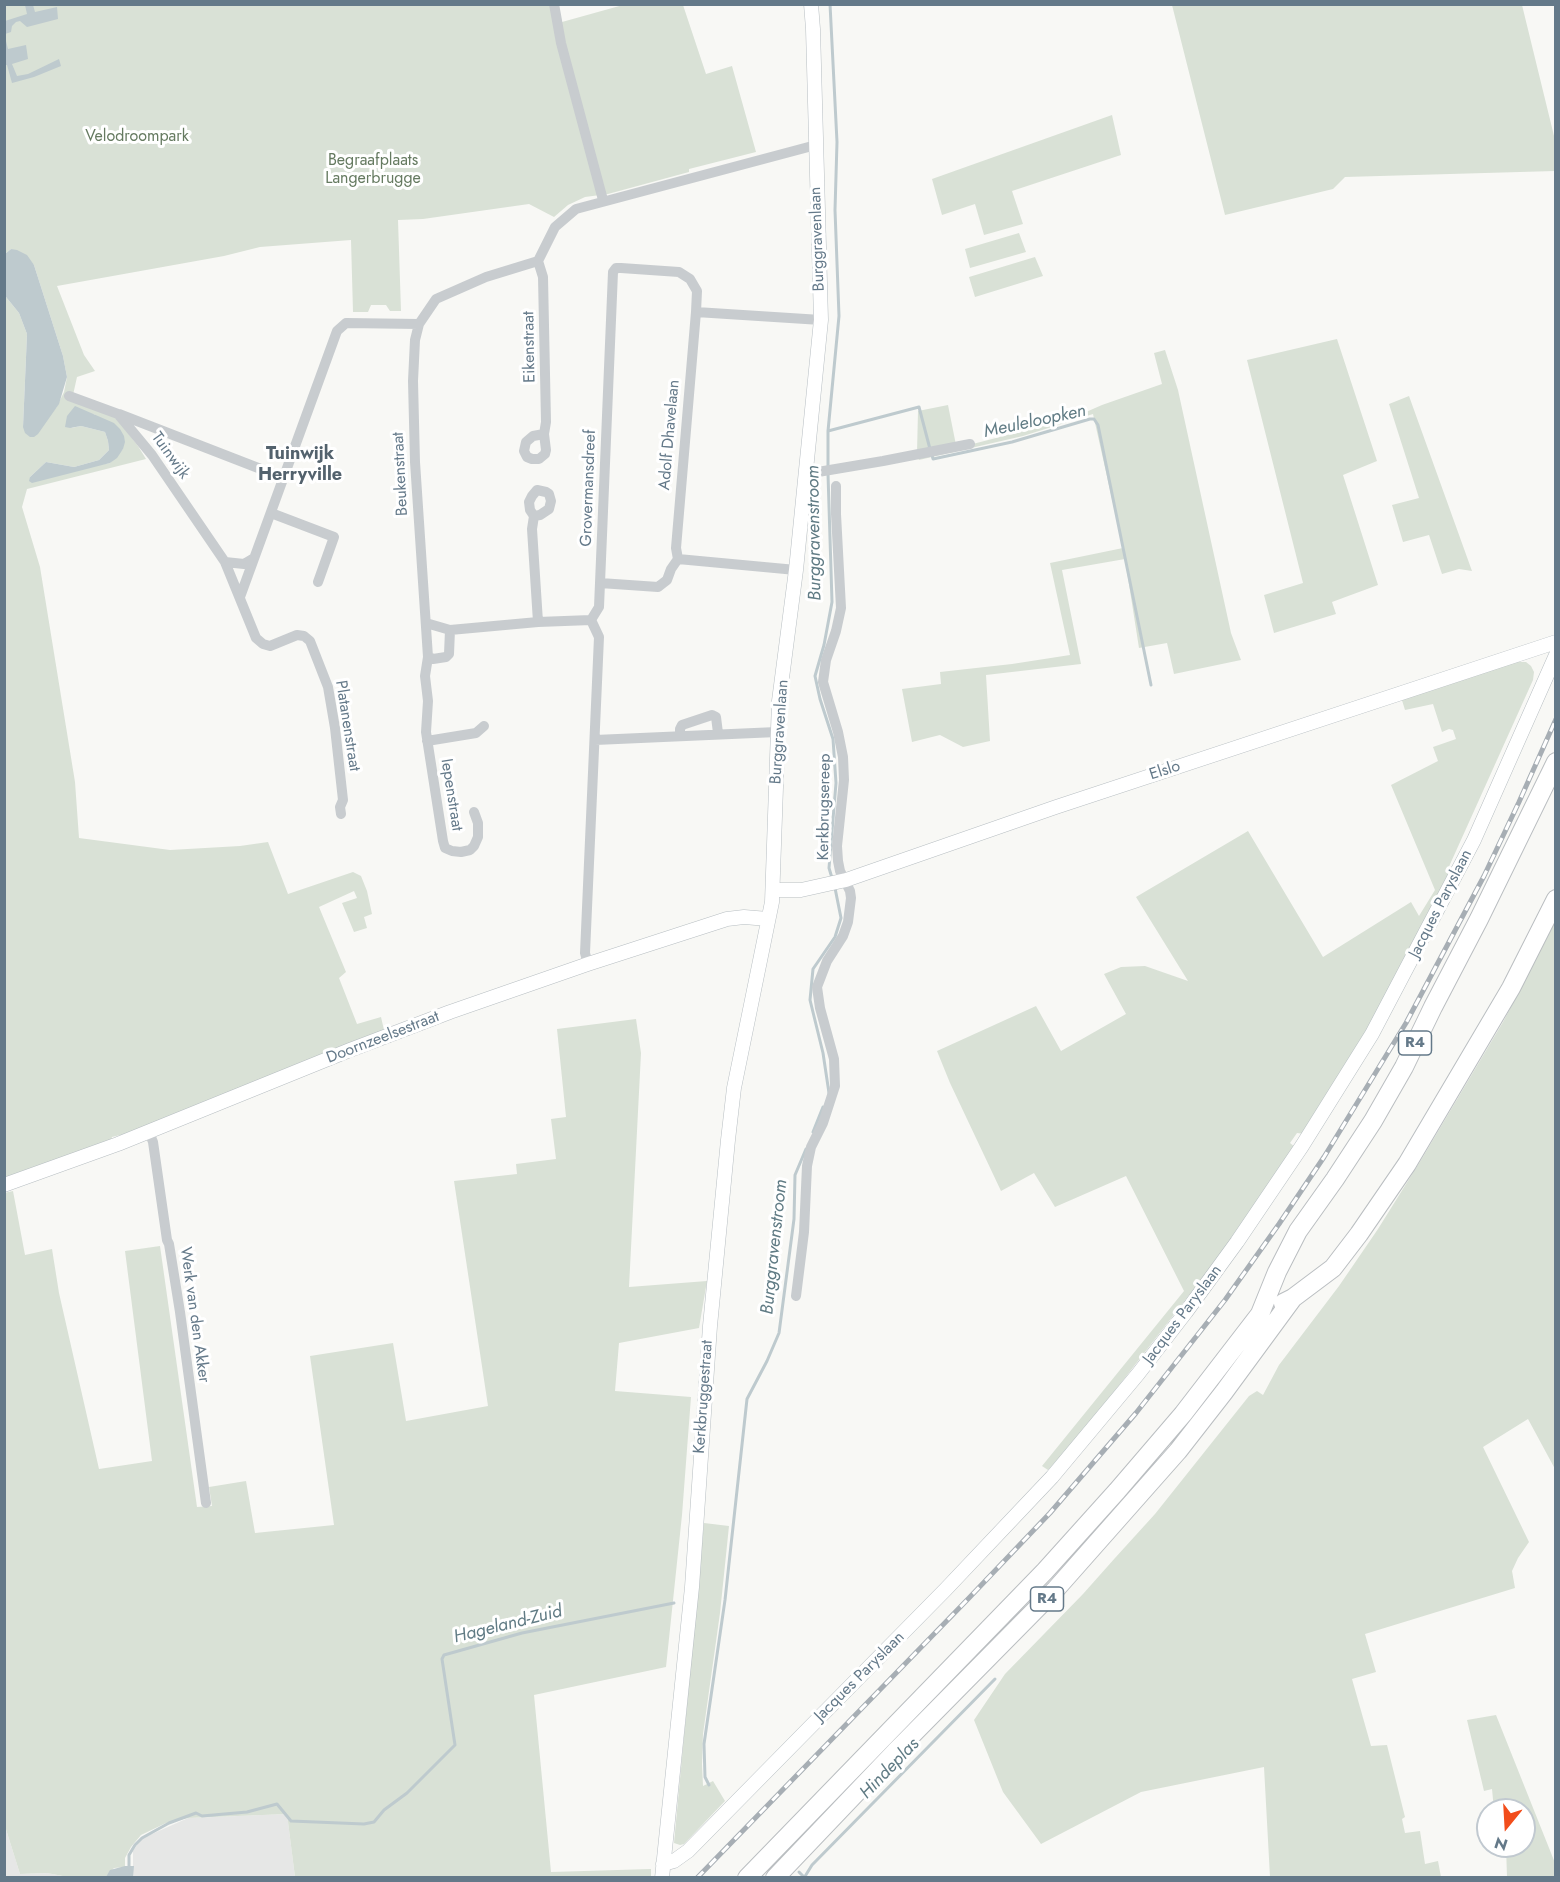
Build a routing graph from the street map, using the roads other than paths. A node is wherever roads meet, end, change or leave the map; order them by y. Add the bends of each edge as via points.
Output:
1 (554, 4) edge
2 (811, 4) edge
3 (816, 145) junction
4 (603, 200) junction
5 (538, 261) junction
6 (650, 270) joint
7 (696, 312) junction
8 (821, 320) junction
9 (419, 324) junction
10 (69, 396) dead end
11 (118, 414) junction
12 (544, 434) dead end
13 (970, 444) dead end
14 (806, 474) junction
15 (284, 478) junction
16 (837, 486) dead end
17 (271, 513) junction
18 (534, 516) dead end
19 (254, 558) junction
20 (678, 559) junction
21 (225, 562) junction
22 (796, 570) junction
23 (318, 582) dead end
24 (600, 583) junction
25 (240, 597) junction
26 (591, 620) junction
27 (538, 622) junction
28 (426, 623) junction
29 (450, 630) junction
30 (1556, 642) edge
31 (1556, 656) edge
32 (428, 657) junction
33 (484, 726) dead end
34 (777, 732) junction
35 (718, 734) junction
36 (680, 735) junction
37 (595, 740) junction
38 (427, 741) junction
39 (1556, 762) edge
40 (474, 812) dead end
41 (340, 814) dead end
42 (843, 881) junction
43 (773, 890) junction
44 (1556, 898) edge
45 (768, 920) junction
46 (588, 964) junction
47 (149, 1132) junction
48 (4, 1185) edge
49 (796, 1296) dead end
50 (1293, 1298) junction
51 (1260, 1314) junction
52 (206, 1503) dead end
53 (662, 1871) edge
54 (747, 1878) edge
55 (775, 1878) edge

1 - 4 street
2 - 3 main road, Burggravenlaan
3 - 4 street
3 - 8 main road, Burggravenlaan
4 - 5 street via 576,209 562,219
5 - 9 street, Beukenstraat via 486,277 436,299
5 - 12 street, Eikenstraat via 543,277
6 - 7 street, Adolf Dhavelaan via 680,273 690,279 697,291
6 - 24 street, Grovermansdreef via 621,267 613,272
7 - 8 street
7 - 20 street, Adolf Dhavelaan
8 - 14 main road, Burggravenlaan
9 - 15 street via 346,323 337,331
9 - 28 street, Beukenstraat via 413,381 414,451
10 - 11 street
11 - 15 street
11 - 21 street, Tuinwijk via 152,455
13 - 14 street
14 - 22 main road, Burggravenlaan
15 - 17 street
16 - 42 street, Kerkbrugsereep via 841,608 824,682 843,757 837,846
17 - 19 street
17 - 23 street via 334,537
18 - 27 street
19 - 21 street via 244,564
19 - 25 street
20 - 22 street
20 - 24 street via 667,580 658,587
21 - 25 street, Tuinwijk
22 - 34 main road, Burggravenlaan
24 - 26 street, Grovermansdreef via 599,607
25 - 41 street, Platanenstraat via 256,638 263,644 270,646 297,635 310,641 328,687 336,728 343,800
26 - 27 street
26 - 37 street via 599,637
27 - 29 street
28 - 29 street
28 - 32 street, Beukenstraat
29 - 32 street via 446,657
30 - 42 main road, Elslo
31 - 53 main road, Jacques Paryslaan via 1474,840 1372,1034 1237,1242 1138,1374 1059,1468 946,1589 688,1851
32 - 38 street, Beukenstraat
33 - 38 street, Iepenstraat via 476,733
34 - 35 street
34 - 43 main road, Burggravenlaan
35 - 36 street
35 - 36 street via 716,717 712,715 682,725
36 - 37 street
37 - 46 street via 585,953
38 - 40 street, Iepenstraat via 445,848 461,852 474,846 478,823
39 - 51 highway, R4 via 1404,1067 1298,1232
42 - 43 main road, Elslo via 789,891
42 - 49 street, Kerkbrugsereep via 851,898 848,922 817,987 834,1059 834,1095 811,1147 807,1166
43 - 45 main road, Burggravenlaan
44 - 50 highway, R4 via 1511,988 1407,1164 1333,1268
45 - 46 main road, Doornzeelsestraat via 728,919
45 - 53 main road, Kerkbruggestraat via 734,1088 728,1140 710,1326 692,1587
46 - 47 main road, Doornzeelsestraat via 350,1050
47 - 48 main road, Doornzeelsestraat
47 - 52 street, Werk van den Akker
50 - 51 highway, R4
50 - 55 highway, R4 via 1178,1451 1056,1589
51 - 54 highway, R4 via 1183,1414 1045,1571

